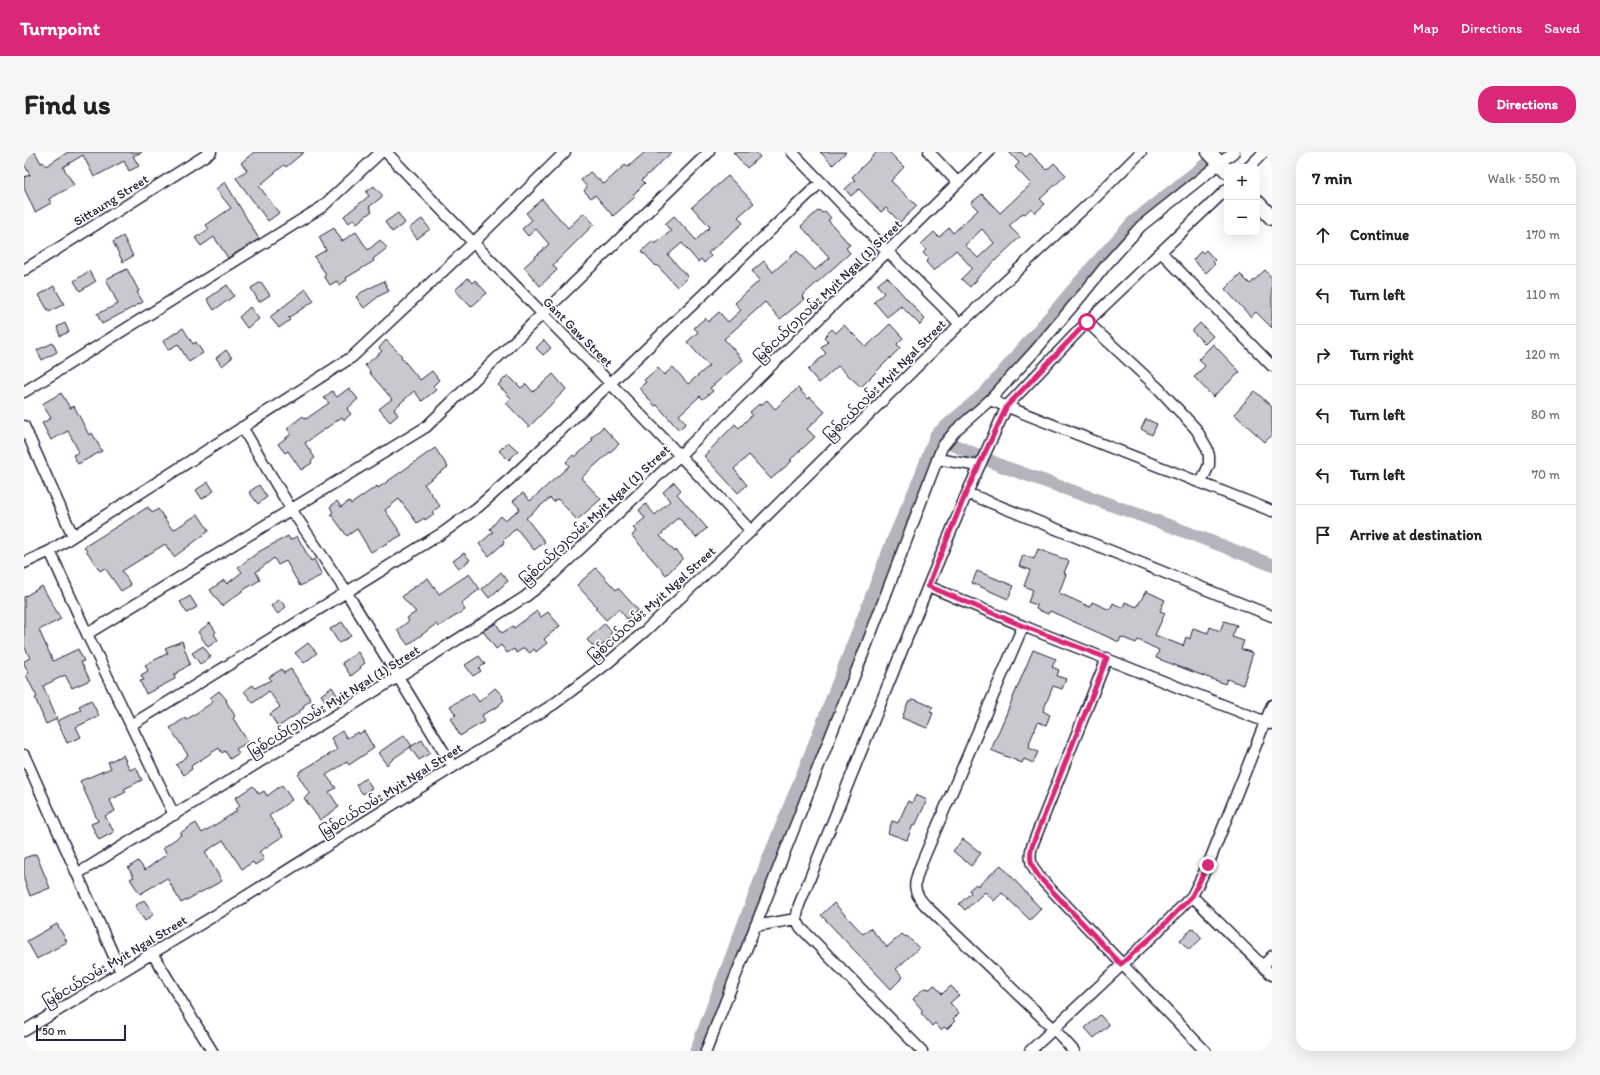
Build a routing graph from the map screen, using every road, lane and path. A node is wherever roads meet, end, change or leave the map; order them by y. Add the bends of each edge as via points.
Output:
1 (211, 152) edge
2 (381, 152) edge
3 (386, 152) edge
4 (565, 152) edge
5 (709, 152) edge
6 (792, 152) edge
7 (929, 152) edge
8 (989, 152) edge
9 (1140, 152) edge
10 (1209, 152) edge
11 (1234, 152) edge
12 (1264, 152) edge
13 (1226, 164) edge
14 (1252, 164) edge
15 (1224, 168) edge
16 (821, 182) junction
17 (958, 183) junction
18 (1224, 192) edge
19 (1260, 205) edge
20 (1272, 218) edge
21 (473, 243) junction
22 (887, 251) junction
23 (1161, 252) junction
24 (24, 270) edge
25 (542, 315) junction
26 (1087, 322) junction
27 (960, 324) junction
28 (1272, 366) edge
29 (611, 384) junction
30 (24, 392) edge
31 (990, 400) junction
32 (1007, 406) junction
33 (24, 426) edge
34 (242, 427) junction
35 (680, 455) junction
36 (937, 459) junction
37 (980, 464) junction
38 (1201, 483) junction
39 (966, 493) junction
40 (291, 509) junction
41 (1272, 511) edge
42 (751, 532) junction
43 (73, 536) junction
44 (50, 551) junction
45 (24, 563) edge
46 (928, 586) junction
47 (347, 593) junction
48 (1272, 616) edge
49 (1023, 626) junction
50 (87, 634) junction
51 (1107, 658) junction
52 (398, 677) junction
53 (1272, 705) edge
54 (1269, 723) edge
55 (131, 726) junction
56 (24, 755) edge
57 (453, 767) junction
58 (174, 815) junction
59 (77, 874) junction
60 (1192, 896) junction
61 (796, 919) junction
62 (755, 926) junction
63 (152, 953) junction
64 (1272, 956) edge
65 (1121, 964) junction
66 (1263, 966) junction
67 (121, 972) junction
68 (1272, 975) edge
69 (1054, 1029) junction
70 (24, 1031) edge
71 (212, 1051) edge
72 (706, 1051) edge
73 (922, 1051) edge
74 (1030, 1051) edge
75 (1074, 1051) edge
76 (1205, 1051) edge

1 - 24 street, Sittaung Street
2 - 30 street via 322,207
3 - 21 street, Gant Gaw Street
4 - 21 street
5 - 25 street
6 - 16 street
7 - 17 street
8 - 17 street, မြစ်ငယ်(၁)လမ်း Myit Ngal (1) Street
9 - 27 street, မြစ်ငယ်လမ်း Myit Ngal Street
10 - 15 street
11 - 13 street
12 - 14 street
15 - 31 street via 1141,226
16 - 22 street
16 - 29 street
17 - 22 street, မြစ်ငယ်(၁)လမ်း Myit Ngal (1) Street
18 - 23 street
19 - 20 street
21 - 25 street, Gant Gaw Street
21 - 34 street via 352,357
22 - 27 street
22 - 35 street, မြစ်ငယ်(၁)လမ်း Myit Ngal (1) Street
23 - 26 street
23 - 28 street
25 - 29 street, Gant Gaw Street
25 - 40 street via 426,427
26 - 32 street
26 - 38 street via 1158,388 1196,429 1209,456
27 - 42 street, မြစ်ငယ်လမ်း Myit Ngal Street
29 - 35 street, Gant Gaw Street
29 - 47 street via 478,507 444,532
31 - 32 street
31 - 36 street via 945,441
32 - 37 street
32 - 38 street
33 - 43 street
34 - 40 street
34 - 43 street
35 - 42 street, Gant Gaw Street
35 - 52 street, မြစ်ငယ်(၁)လမ်း Myit Ngal (1) Street via 547,580 525,597
36 - 37 street
36 - 62 street
37 - 39 street
38 - 41 street
39 - 46 street
39 - 48 street
40 - 47 street
40 - 50 street
42 - 57 street, မြစ်ငယ်လမ်း Myit Ngal Street via 609,662 554,704
43 - 44 street
44 - 45 street
44 - 50 street
46 - 49 street
46 - 61 street via 803,893
47 - 52 street
47 - 55 street
49 - 51 street
49 - 69 street via 922,862 915,887 917,895 925,905
50 - 55 street
51 - 54 street
51 - 65 street via 1032,846 1030,859 1041,879
52 - 57 street
52 - 58 street, မြစ်ငယ်(၁)လမ်း Myit Ngal (1) Street
53 - 54 street
54 - 60 street via 1208,865
55 - 58 street
56 - 59 street
57 - 63 street, မြစ်ငယ်လမ်း Myit Ngal Street
58 - 59 street, မြစ်ငယ်(၁)လမ်း Myit Ngal (1) Street
59 - 67 street
60 - 65 street
60 - 66 street
61 - 62 street
61 - 73 street via 807,936
62 - 72 street
63 - 67 street, မြစ်ငယ်လမ်း Myit Ngal Street
63 - 71 street
64 - 66 street
65 - 69 street
65 - 76 street
66 - 68 street
67 - 70 street, မြစ်ငယ်လမ်း Myit Ngal Street
69 - 74 street
69 - 75 street

